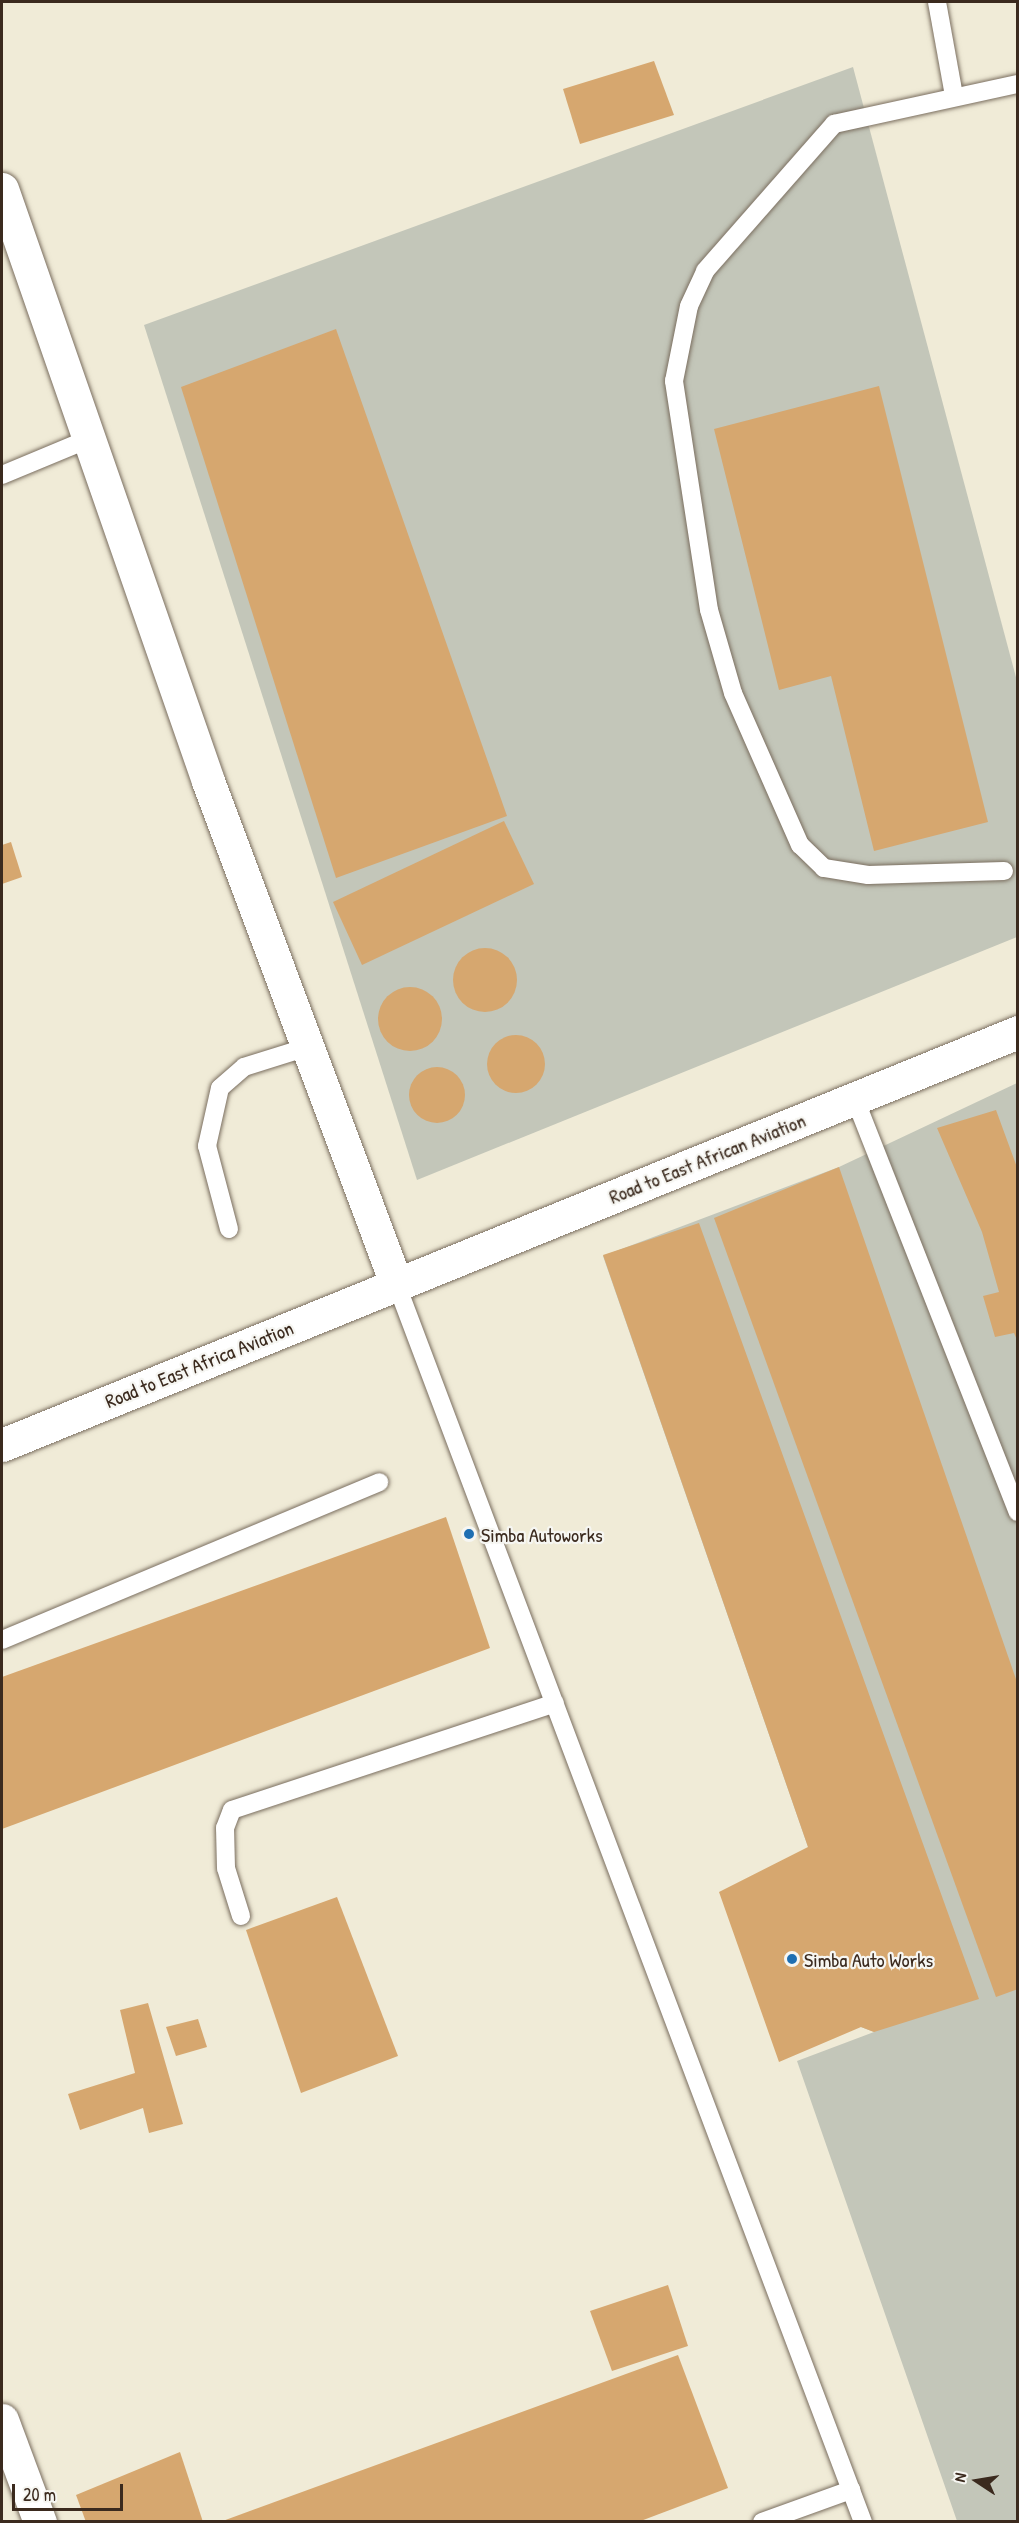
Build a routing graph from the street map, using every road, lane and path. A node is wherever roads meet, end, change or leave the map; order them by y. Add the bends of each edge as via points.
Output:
1 (937, 2) edge
2 (1017, 84) edge
3 (954, 96) junction
4 (2, 189) edge
5 (92, 438) junction
6 (2, 475) edge
7 (1004, 871) dead end
8 (1017, 1032) edge
9 (308, 1047) junction
10 (855, 1099) junction
11 (228, 1229) dead end
12 (396, 1283) junction
13 (2, 1445) edge
14 (379, 1482) dead end
15 (1017, 1512) edge
16 (2, 1640) edge
17 (555, 1703) junction
18 (241, 1916) dead end
19 (2, 2420) edge
20 (851, 2490) junction
21 (40, 2522) edge
22 (762, 2522) edge
23 (863, 2522) edge

1 - 3 lane
2 - 3 lane
3 - 7 lane via 834,124 705,271 689,306 674,381 709,610 733,693 800,845 824,868 868,875
4 - 5 street
5 - 6 lane
5 - 9 street via 208,781
8 - 10 street, Road to East African Aviation
9 - 11 lane via 244,1067 220,1088 207,1146
9 - 12 street
10 - 12 street, Road to East African Aviation
10 - 15 lane
12 - 13 street, Road to East Africa Aviation
12 - 17 lane
14 - 16 lane
17 - 18 lane via 232,1810 225,1828 226,1868
17 - 20 lane
19 - 21 street
20 - 22 lane
20 - 23 lane

